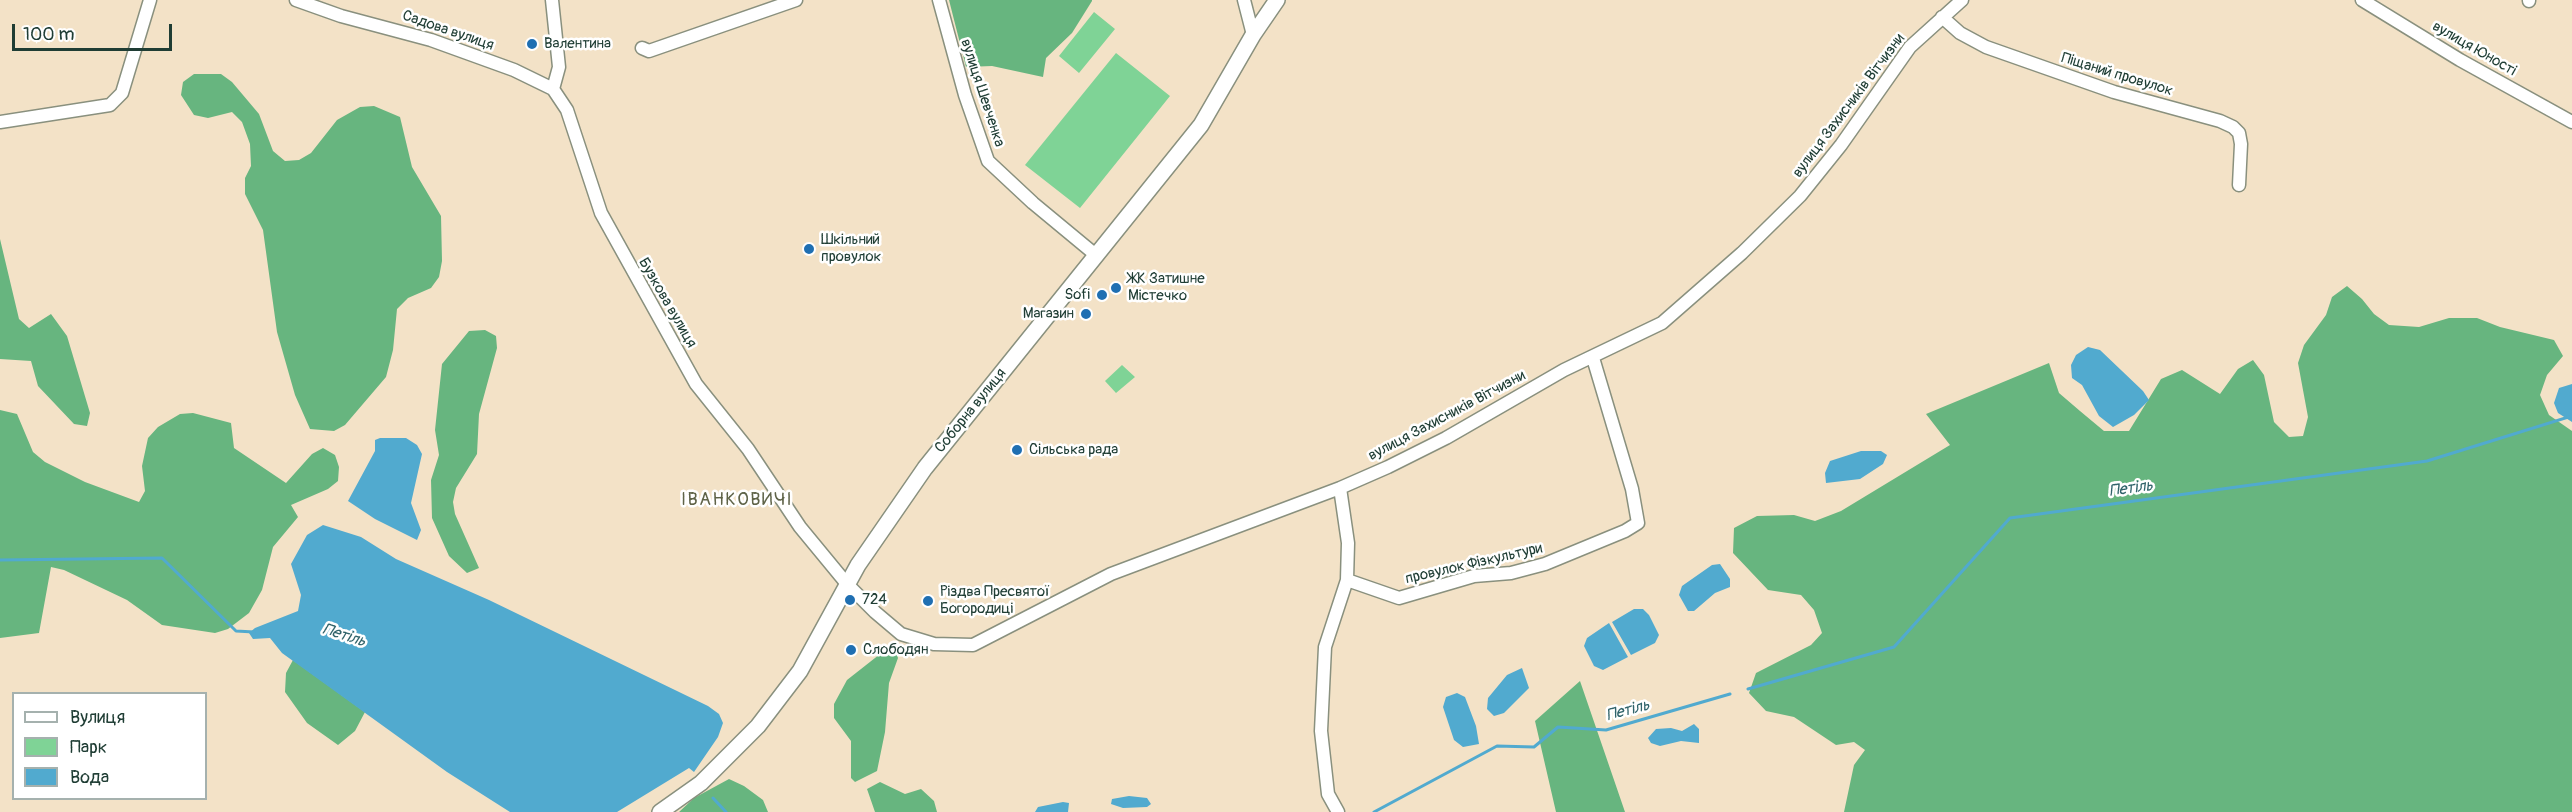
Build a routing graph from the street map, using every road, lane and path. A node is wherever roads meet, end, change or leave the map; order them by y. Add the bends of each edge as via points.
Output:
1 (150, 0) edge
2 (296, 0) edge
3 (552, 0) edge
4 (796, 0) edge
5 (939, 0) edge
6 (1244, 0) edge
7 (1277, 0) edge
8 (1962, 0) edge
9 (2362, 0) edge
10 (1942, 17) junction
11 (1253, 35) junction
12 (642, 48) dead end
13 (553, 89) junction
14 (0, 122) edge
15 (2572, 122) edge
16 (2239, 185) dead end
17 (1097, 256) junction
18 (1593, 358) junction
19 (1340, 488) junction
20 (1347, 580) junction
21 (847, 584) junction
22 (660, 812) edge
23 (1338, 812) edge

1 - 14 street via 122,93 110,105
2 - 13 street, Садова вулиця via 431,40 514,70
3 - 13 street via 559,67
4 - 12 street via 649,51
5 - 17 street, вулиця Шевченка via 988,161
6 - 11 street
7 - 11 street, Соборна вулиця
8 - 10 street, вулиця Захисників Вітчизни
9 - 15 street, вулиця Юності
10 - 16 street, Піщаний провулок via 1960,33 1986,47 2114,92 2233,127 2239,132 2241,144
10 - 18 street, вулиця Захисників Вітчизни via 1910,47 1800,196 1742,253 1662,323
11 - 17 street, Соборна вулиця via 1202,125
13 - 21 street, Бузкова вулиця via 567,110 601,213 696,384 748,449 800,527
17 - 21 street, Соборна вулиця via 925,468
18 - 19 street, вулиця Захисників Вітчизни via 1564,370 1446,438
18 - 20 street, провулок Фізкультури via 1632,489 1638,523 1545,564 1511,573 1474,576 1399,598
19 - 20 street via 1348,543
19 - 21 street, вулиця Захисників Вітчизни via 1111,574 973,645 934,644 901,634
20 - 23 street via 1325,647 1321,731 1328,795
21 - 22 street, Соборна вулиця via 800,671 758,726 701,783

